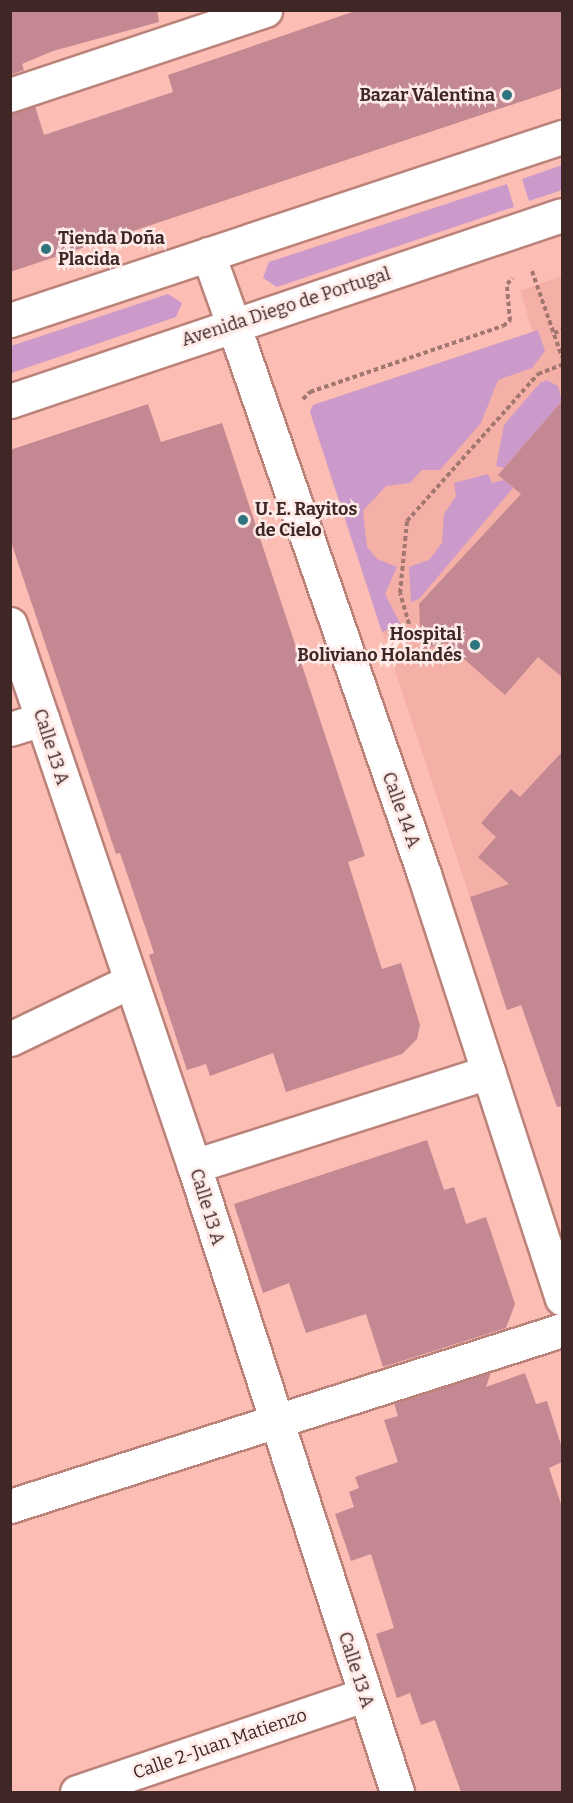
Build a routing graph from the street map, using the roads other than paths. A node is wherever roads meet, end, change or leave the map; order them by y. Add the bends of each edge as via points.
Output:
1 (265, 10) edge
2 (10, 95) edge
3 (562, 137) edge
4 (562, 215) edge
5 (208, 254) junction
6 (10, 320) edge
7 (233, 324) junction
8 (10, 400) edge
9 (10, 624) edge
10 (42, 719) junction
11 (10, 729) edge
12 (129, 981) junction
13 (10, 1039) edge
14 (488, 1072) junction
15 (194, 1166) junction
16 (562, 1298) edge
17 (562, 1330) edge
18 (275, 1423) junction
19 (11, 1507) edge
20 (364, 1695) junction
21 (77, 1792) edge
22 (397, 1792) edge

1 - 2 street
3 - 5 street
4 - 7 street, Avenida Diego de Portugal
5 - 6 street
5 - 7 street, Calle 14 A
7 - 8 street, Avenida Diego de Portugal
7 - 14 street, Calle 14 A
9 - 10 street, Calle 13 A
10 - 11 street
10 - 12 street, Calle 13 A
12 - 13 street
12 - 15 street, Calle 13 A
14 - 15 street
14 - 16 street, Calle 14 A
15 - 18 street, Calle 13 A
17 - 18 street
18 - 19 street
18 - 20 street, Calle 13 A
20 - 21 street, Calle 2-Juan Matienzo
20 - 22 street, Calle 13 A

